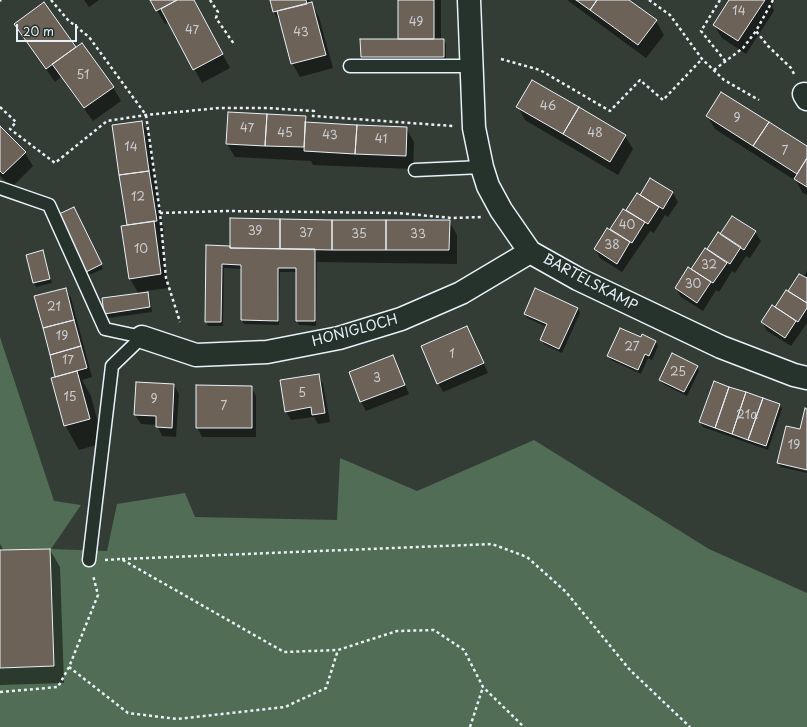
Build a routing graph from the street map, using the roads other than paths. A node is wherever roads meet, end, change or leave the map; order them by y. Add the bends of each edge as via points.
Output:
1 (469, 0) edge
2 (350, 66) dead end
3 (471, 66) junction
4 (482, 167) junction
5 (415, 170) dead end
6 (0, 188) edge
7 (530, 252) junction
8 (142, 337) junction
9 (807, 378) edge
10 (90, 560) road end

1 - 3 street, BARTELSKAMP
2 - 3 lane
3 - 4 street, BARTELSKAMP via 474,128
4 - 5 lane
4 - 7 street, BARTELSKAMP via 500,210
6 - 8 lane via 49,205 105,329
7 - 8 street, HONIGLOCH via 461,293 401,319 339,338 267,352 196,355
7 - 9 street, BARTELSKAMP via 584,283 714,343
8 - 10 lane via 112,366

